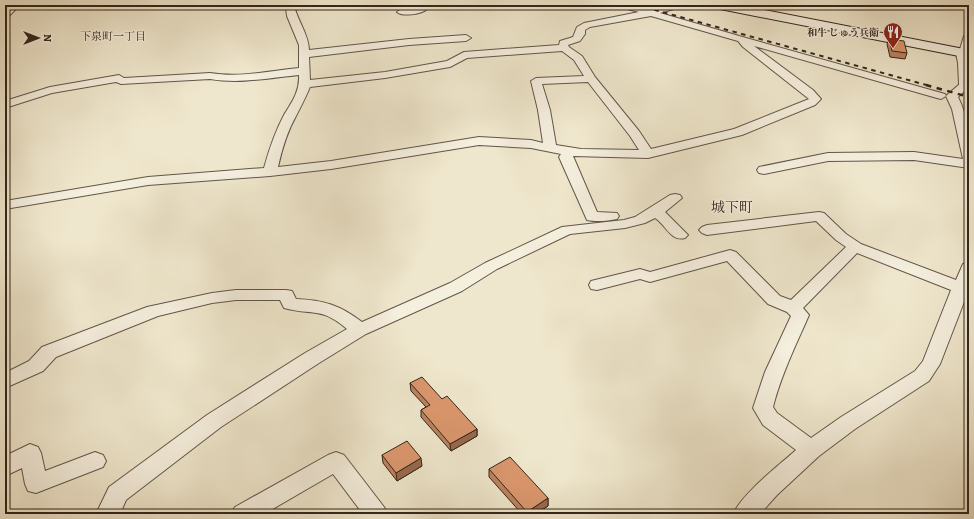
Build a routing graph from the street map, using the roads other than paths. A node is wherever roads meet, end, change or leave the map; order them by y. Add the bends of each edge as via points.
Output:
1 (16, 5) edge
2 (230, 5) edge
3 (289, 5) edge
4 (418, 5) edge
5 (624, 5) edge
6 (720, 5) edge
7 (674, 6) edge
8 (401, 12) dead end
9 (651, 13) junction
10 (5, 14) edge
11 (969, 36) edge
12 (466, 38) dead end
13 (741, 39) junction
14 (564, 48) junction
15 (965, 53) edge
16 (305, 54) junction
17 (305, 71) junction
18 (591, 79) junction
19 (305, 84) junction
20 (966, 84) joint
21 (941, 96) dead end
22 (5, 105) edge
23 (550, 148) junction
24 (568, 151) junction
25 (648, 154) junction
26 (969, 158) edge
27 (969, 164) edge
28 (764, 170) dead end
29 (270, 172) junction
30 (675, 198) dead end
31 (5, 205) edge
32 (647, 216) junction
33 (707, 230) dead end
34 (680, 235) dead end
35 (855, 247) junction
36 (969, 267) edge
37 (597, 285) dead end
38 (962, 288) junction
39 (793, 308) junction
40 (360, 330) junction
41 (5, 381) edge
42 (811, 450) junction
43 (95, 461) dead end
44 (5, 467) edge
45 (108, 514) edge
46 (244, 514) edge
47 (376, 514) edge
48 (745, 514) edge

1 - 10 street
2 - 3 street
3 - 16 street
4 - 8 street via 423,9
5 - 9 street
6 - 15 main road
7 - 9 street
9 - 13 street
9 - 14 street via 587,25 580,30 577,39 562,43
11 - 15 street
12 - 16 street
13 - 21 street
13 - 25 street via 815,99 811,103 738,132
14 - 18 street via 578,58
14 - 19 street via 464,55 450,64 385,75
15 - 20 street
16 - 17 street
17 - 19 street
17 - 22 street via 235,78 210,76 121,81 120,78 50,90
18 - 23 street via 536,81
18 - 25 street
19 - 29 street via 276,147
20 - 26 street via 952,96 958,109
23 - 24 street
23 - 29 street via 531,144 479,141
24 - 25 street
24 - 32 street via 566,157 592,217 623,214
27 - 28 street via 914,156 828,157
29 - 31 street via 148,182
30 - 32 street
32 - 34 street via 663,217
32 - 40 street via 625,224 567,230 491,266 456,287
33 - 35 street via 819,216
35 - 38 street
35 - 39 street
36 - 38 street
37 - 39 street via 640,274 650,277 730,255 774,300
38 - 42 street via 931,364 922,376
39 - 42 street via 800,315 777,366 764,408 770,419
40 - 41 street via 331,310 290,304 286,295 218,297 153,311 49,352 36,366
40 - 45 street via 214,421 117,494
42 - 48 street
43 - 44 street via 36,484 30,453
46 - 47 street via 336,461

